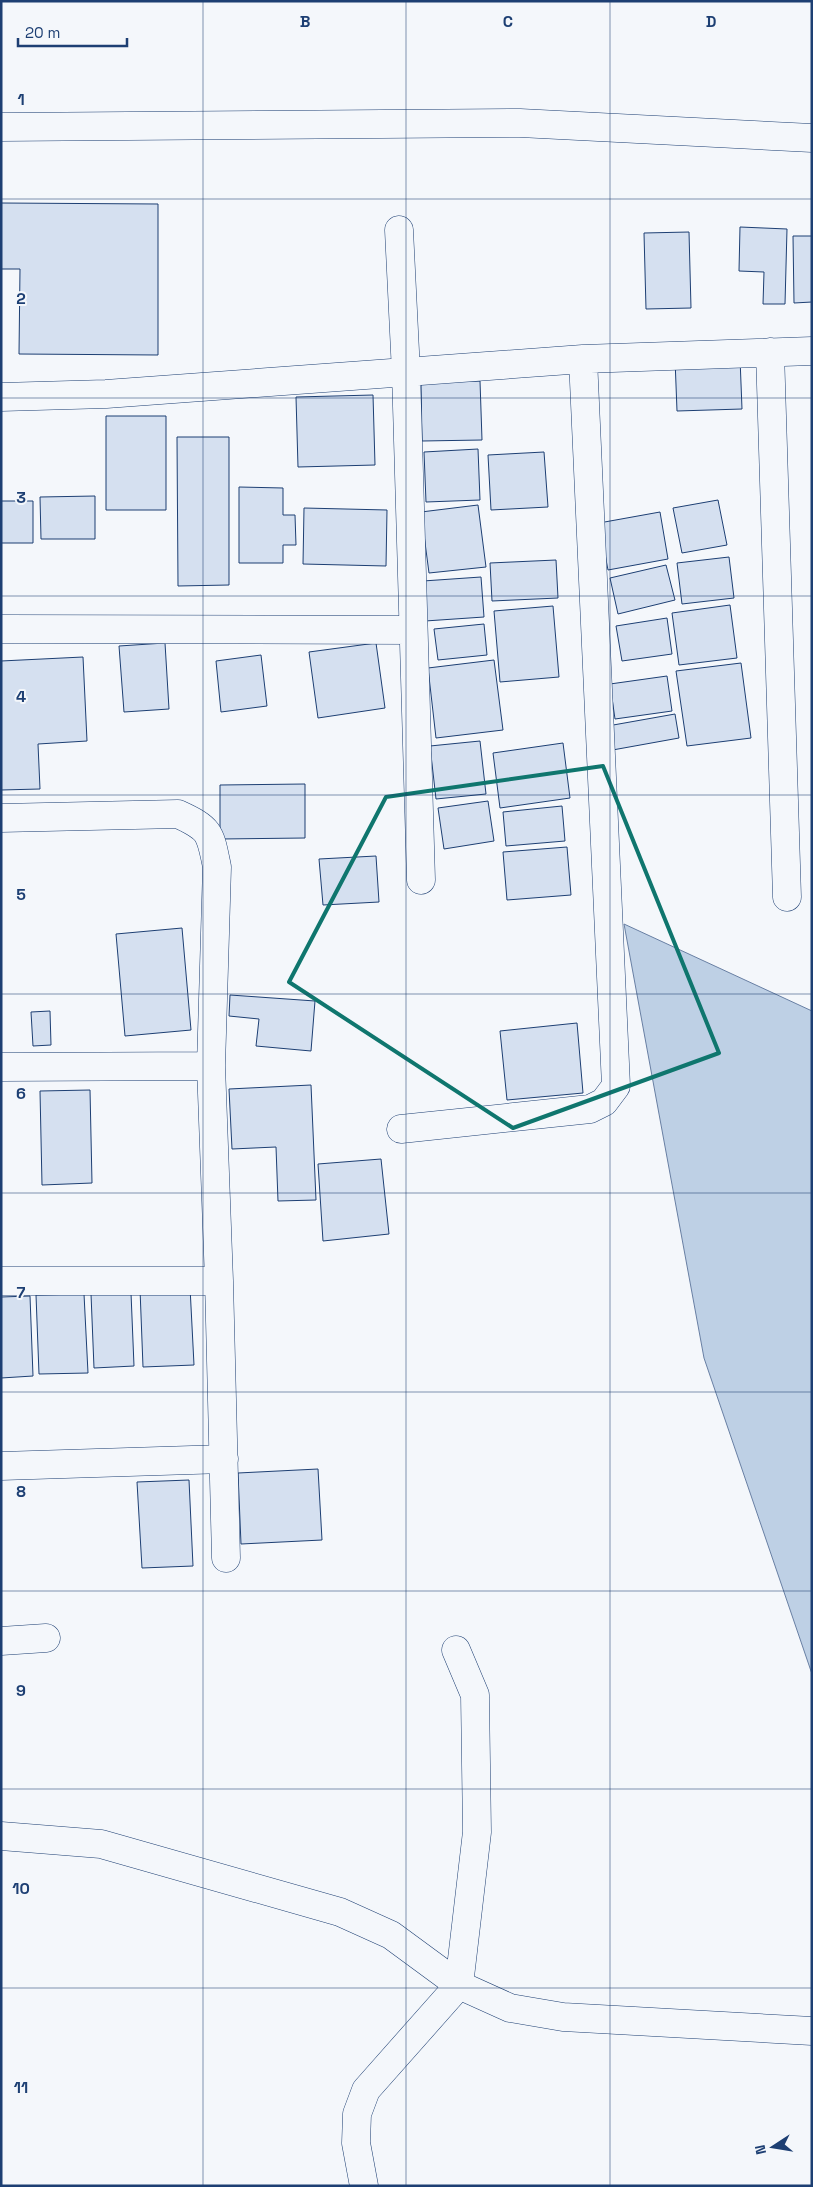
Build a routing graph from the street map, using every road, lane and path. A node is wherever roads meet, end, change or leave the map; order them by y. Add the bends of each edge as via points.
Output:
1 (1, 127) edge
2 (812, 138) edge
3 (399, 230) dead end
4 (812, 351) edge
5 (770, 352) junction
6 (583, 358) junction
7 (406, 372) junction
8 (1, 397) edge
9 (1, 629) edge
10 (413, 630) junction
11 (1, 818) edge
12 (421, 880) dead end
13 (787, 897) dead end
14 (211, 1066) junction
15 (1, 1067) edge
16 (401, 1129) dead end
17 (219, 1280) junction
18 (1, 1282) edge
19 (224, 1459) junction
20 (1, 1466) edge
21 (226, 1558) dead end
22 (46, 1638) dead end
23 (1, 1641) edge
24 (456, 1650) dead end
25 (1, 1836) edge
26 (459, 1985) junction
27 (812, 2031) edge
28 (364, 2186) edge

1 - 2 street via 520,123
3 - 7 street
4 - 5 street
5 - 6 street
5 - 13 street
6 - 7 street
6 - 16 street via 616,1086 604,1102 590,1109
7 - 8 street via 106,394
7 - 10 street
9 - 10 street
10 - 12 street
11 - 14 street via 178,814 200,824 211,838 217,867
14 - 15 street
14 - 17 street
17 - 18 street
17 - 19 street
19 - 20 street
19 - 21 street
22 - 23 street
24 - 26 street via 475,1695 477,1832
25 - 26 street via 101,1844 340,1912 391,1935
26 - 27 street via 510,2008 563,2017
26 - 28 street via 366,2090 357,2114 356,2143

